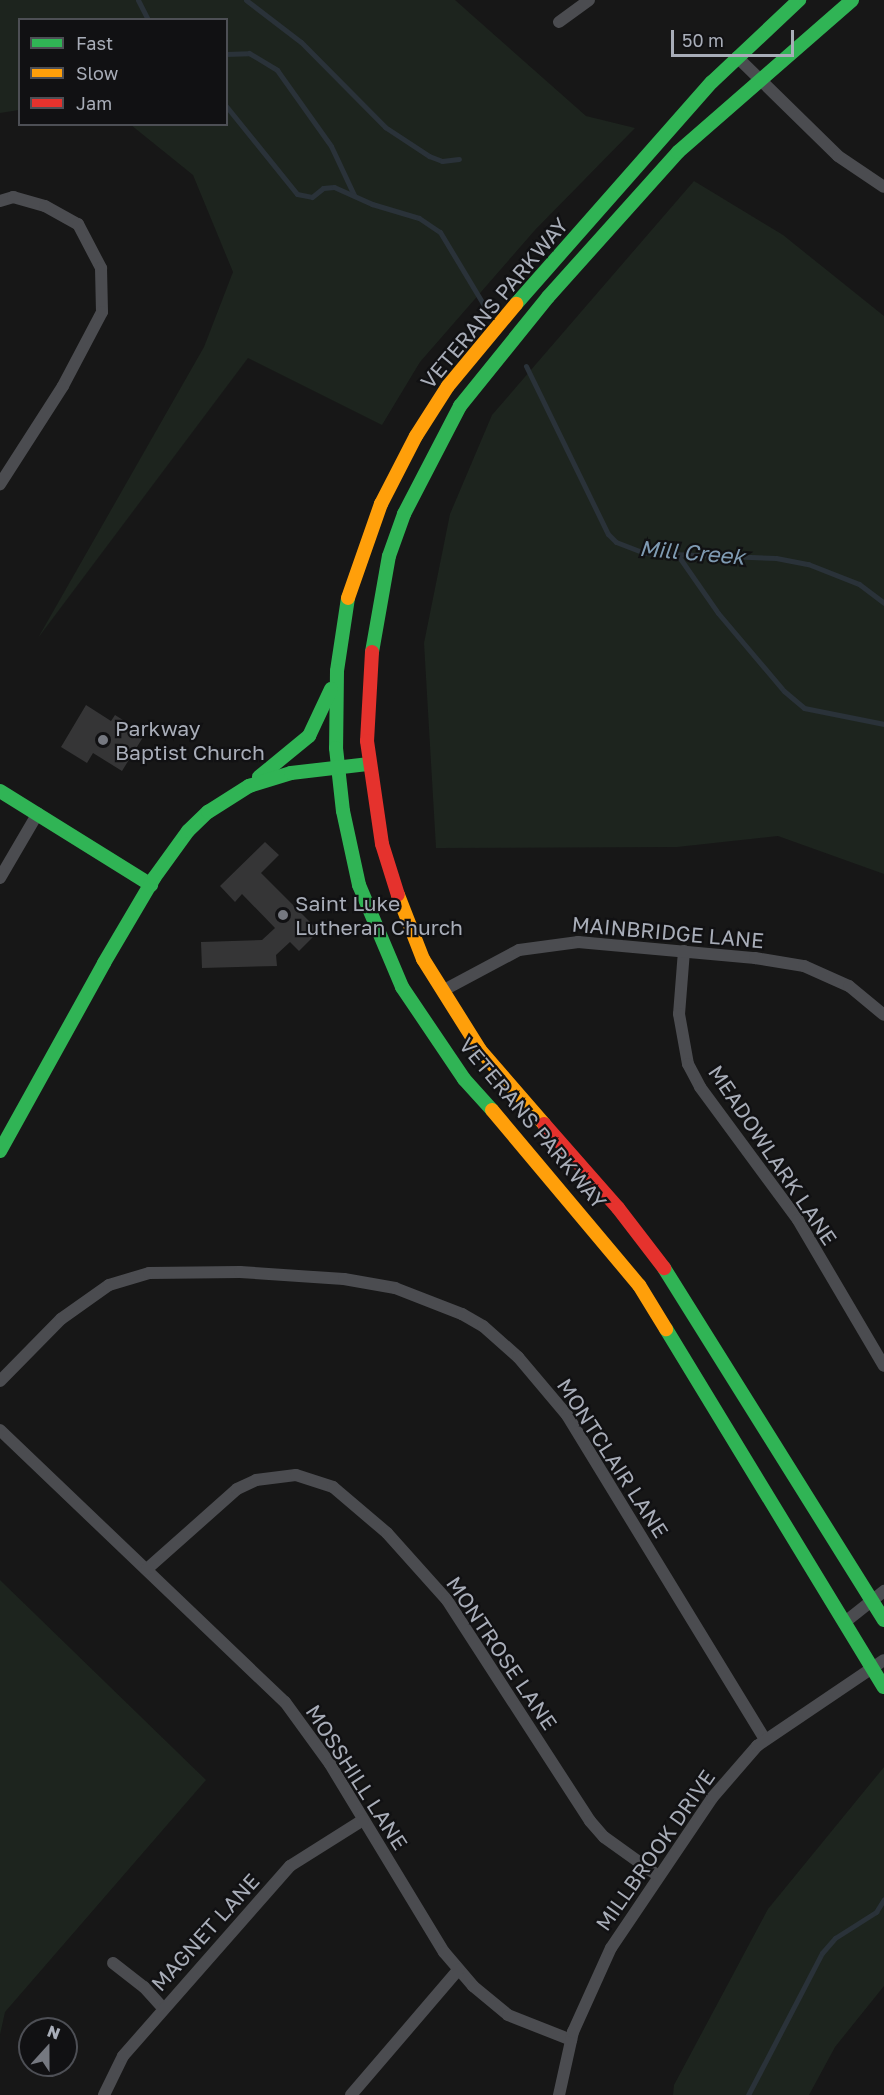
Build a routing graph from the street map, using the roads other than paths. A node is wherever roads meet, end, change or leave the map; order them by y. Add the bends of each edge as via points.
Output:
1 (589, 0) edge
2 (799, 0) edge
3 (852, 0) edge
4 (559, 22) dead end
5 (737, 57) junction
6 (759, 79) junction
7 (884, 187) edge
8 (0, 201) edge
9 (0, 484) edge
10 (337, 671) junction
11 (369, 764) junction
12 (337, 771) junction
13 (249, 786) junction
14 (0, 791) edge
15 (38, 813) junction
16 (0, 878) edge
17 (150, 885) junction
18 (684, 951) junction
19 (444, 990) junction
20 (884, 1015) edge
21 (0, 1151) edge
22 (884, 1366) edge
23 (0, 1381) edge
24 (0, 1430) edge
25 (147, 1569) junction
26 (884, 1591) edge
27 (871, 1601) junction
28 (884, 1620) edge
29 (845, 1622) junction
30 (878, 1664) edge
31 (884, 1687) edge
32 (765, 1739) junction
33 (363, 1820) junction
34 (657, 1875) junction
35 (112, 1963) dead end
36 (458, 1970) junction
37 (163, 2008) junction
38 (571, 2040) junction
39 (104, 2095) edge
40 (351, 2095) edge
41 (559, 2095) edge

1 - 4 street
2 - 5 main road, VETERANS PARKWAY
3 - 6 main road, VETERANS PARKWAY
5 - 6 street
5 - 10 main road, VETERANS PARKWAY via 526,291 448,386 391,483 364,545 349,592
6 - 7 street via 838,156
6 - 11 main road, VETERANS PARKWAY via 644,186 460,406 404,514 389,556 369,668
8 - 9 street via 13,197 45,206 78,224 101,267 102,312 63,386
10 - 12 main road, VETERANS PARKWAY
10 - 13 main road via 322,715 309,736
11 - 12 main road
11 - 19 main road, VETERANS PARKWAY via 390,876 423,959
12 - 13 main road via 291,773
12 - 29 main road, VETERANS PARKWAY via 359,885 402,987 464,1079 564,1192 639,1285
13 - 17 main road via 208,812 188,831
14 - 15 main road
15 - 16 street
15 - 17 main road
17 - 21 main road
18 - 19 street, MAINBRIDGE LANE via 578,942 546,944 519,951
18 - 20 street, MAINBRIDGE LANE via 804,966 849,986
18 - 22 street, MEADOWLARK LANE via 679,1014 688,1064 700,1087 798,1220
19 - 27 main road, VETERANS PARKWAY via 488,1059 618,1208 670,1277
23 - 32 street, MONTCLAIR LANE via 61,1319 109,1285 149,1273 240,1272 344,1279 394,1288 462,1314 483,1326 518,1357 567,1415
24 - 25 street, MOSSHILL LANE
25 - 33 street, MOSSHILL LANE via 285,1702 317,1743
25 - 34 street, MONTROSE LANE via 237,1489 256,1480 296,1475 333,1487 387,1533 447,1600 590,1821 604,1837
26 - 27 street
27 - 28 main road, VETERANS PARKWAY
27 - 29 street
29 - 30 main road, VETERANS PARKWAY
30 - 31 main road, VETERANS PARKWAY
30 - 32 street, MILLBROOK DRIVE
32 - 34 street, MILLBROOK DRIVE via 712,1798
33 - 36 street, MOSSHILL LANE
33 - 37 street, MAGNET LANE via 291,1866
34 - 38 street, MILLBROOK DRIVE via 611,1948
35 - 37 street via 144,1987
36 - 38 street, MOSSHILL LANE via 489,2002 508,2014
36 - 40 street
37 - 39 street, MAGNET LANE via 123,2056
38 - 41 street, MILLBROOK DRIVE

